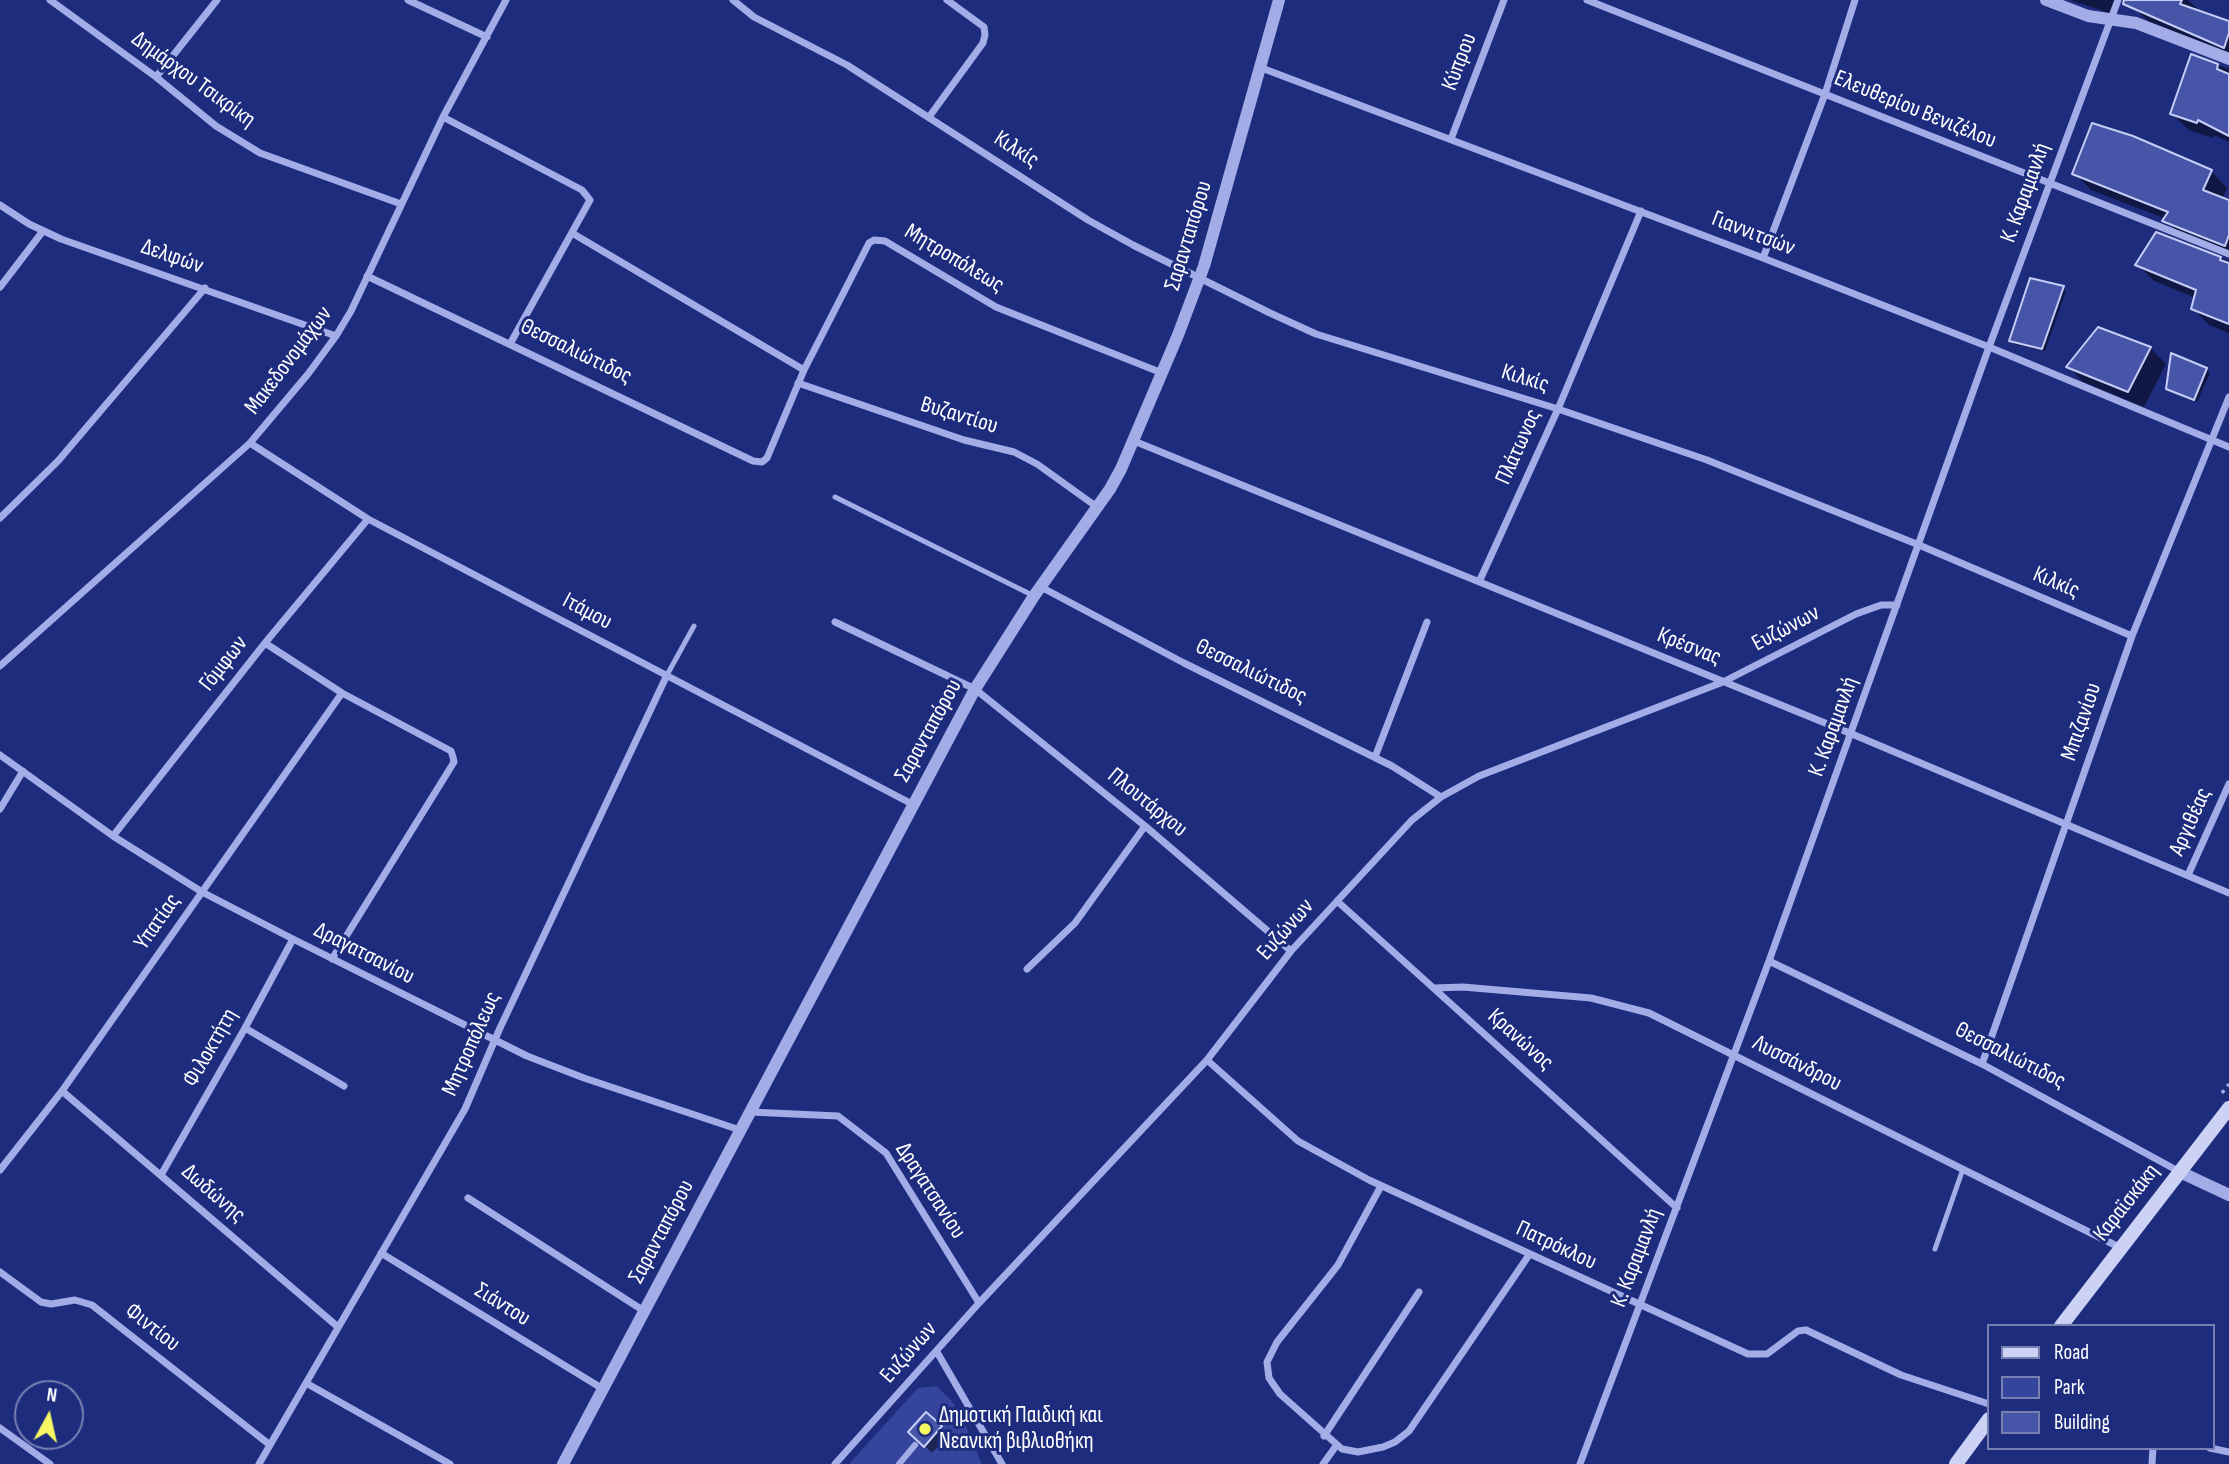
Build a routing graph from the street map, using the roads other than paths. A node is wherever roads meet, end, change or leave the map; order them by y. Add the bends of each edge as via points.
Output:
1 (50, 0) edge
2 (217, 0) edge
3 (408, 0) edge
4 (506, 0) edge
5 (733, 0) edge
6 (947, 0) edge
7 (1279, 0) edge
8 (1504, 0) edge
9 (1587, 0) edge
10 (1855, 0) edge
11 (2046, 0) edge
12 (2118, 0) edge
13 (2111, 20) junction
14 (487, 37) junction
15 (2229, 59) edge
16 (1259, 67) junction
17 (156, 77) junction
18 (1825, 94) junction
19 (443, 117) junction
20 (929, 117) junction
21 (1451, 139) junction
22 (2049, 184) junction
23 (401, 204) junction
24 (0, 205) edge
25 (1641, 211) junction
26 (43, 231) junction
27 (572, 233) junction
28 (2229, 254) edge
29 (1763, 258) junction
30 (367, 276) junction
31 (1200, 278) junction
32 (0, 286) edge
33 (205, 288) junction
34 (336, 335) junction
35 (510, 344) junction
36 (1989, 347) junction
37 (804, 370) junction
38 (1162, 373) junction
39 (798, 383) junction
40 (2229, 397) edge
41 (1558, 409) junction
42 (2212, 439) junction
43 (1134, 441) junction
44 (250, 443) junction
45 (2229, 447) edge
46 (767, 458) joint
47 (835, 497) dead end
48 (1097, 507) junction
49 (0, 518) edge
50 (368, 519) junction
51 (1919, 545) junction
52 (1479, 582) junction
53 (1037, 592) junction
54 (1897, 605) junction
55 (835, 622) dead end
56 (1427, 622) dead end
57 (694, 626) dead end
58 (2132, 636) junction
59 (265, 643) junction
60 (0, 666) edge
61 (667, 675) junction
62 (1723, 682) junction
63 (975, 689) junction
64 (342, 693) junction
65 (1852, 734) junction
66 (0, 755) edge
67 (1375, 757) junction
68 (23, 771) junction
69 (2229, 784) edge
70 (1441, 797) junction
71 (912, 804) junction
72 (0, 809) edge
73 (2068, 824) junction
74 (1145, 826) junction
75 (113, 836) junction
76 (2188, 875) junction
77 (202, 892) junction
78 (2229, 893) edge
79 (1337, 901) junction
80 (293, 939) junction
81 (1291, 951) junction
82 (332, 958) junction
83 (1769, 961) junction
84 (1027, 969) dead end
85 (1434, 988) junction
86 (246, 1027) junction
87 (495, 1040) junction
88 (1734, 1054) junction
89 (1207, 1060) junction
90 (1982, 1064) junction
91 (345, 1086) dead end
92 (62, 1091) junction
93 (2229, 1108) edge
94 (749, 1112) junction
95 (740, 1130) junction
96 (1963, 1169) junction
97 (0, 1170) edge
98 (2180, 1172) junction
99 (161, 1175) junction
100 (1381, 1186) junction
101 (2229, 1195) edge
102 (468, 1198) dead end
103 (1677, 1208) junction
104 (2121, 1248) junction
105 (1935, 1249) dead end
106 (381, 1253) junction
107 (1529, 1255) junction
108 (0, 1272) edge
109 (1419, 1292) dead end
110 (979, 1303) junction
111 (1640, 1306) junction
112 (644, 1311) junction
113 (2063, 1324) edge
114 (338, 1327) junction
115 (937, 1352) junction
116 (306, 1383) junction
117 (603, 1389) junction
118 (1988, 1404) edge
119 (1988, 1420) edge
120 (0, 1428) edge
121 (1324, 1436) junction
122 (270, 1445) junction
123 (915, 1445) dead end
124 (1336, 1446) junction
125 (50, 1464) edge
126 (259, 1464) edge
127 (450, 1464) edge
128 (563, 1464) edge
129 (835, 1464) edge
130 (899, 1464) edge
131 (1002, 1464) edge
132 (1323, 1464) edge
133 (1580, 1464) edge
134 (1956, 1464) edge

1 - 17 street, Δημάρχου Τσικρίκη
2 - 17 street
3 - 14 street
4 - 14 street, Μακεδονομάχων
5 - 20 street, Κιλκίς
6 - 20 street via 984,27 985,35
7 - 16 street, Σαρανταπόρου
8 - 21 street, Κύπρου
9 - 18 street, Ελευθερίου Βενιζέλου
10 - 18 street
11 - 13 street
12 - 13 street, Κ. Καραμανλή
13 - 15 street via 2136,23
13 - 22 street, Κ. Καραμανλή
14 - 19 street, Μακεδονομάχων
16 - 21 street, Γιαννιτσών
16 - 31 street, Σαρανταπόρου
17 - 23 street, Δημάρχου Τσικρίκη via 216,126 260,153
18 - 22 street, Ελευθερίου Βενιζέλου
18 - 29 street
19 - 23 street, Μακεδονομάχων
19 - 27 street via 582,190 590,200
20 - 31 street, Κιλκίς via 1088,220
21 - 25 street, Γιαννιτσών
22 - 28 street, Ελευθερίου Βενιζέλου
22 - 36 street, Κ. Καραμανλή
23 - 30 street, Μακεδονομάχων
24 - 26 street, Δελφών
25 - 29 street, Γιαννιτσών
25 - 41 street, Πλάτωνος
26 - 32 street
26 - 33 street, Δελφών
27 - 35 street
27 - 37 street
29 - 36 street, Γιαννιτσών
30 - 34 street, Μακεδονομάχων
30 - 35 street, Θεσσαλιώτιδος
31 - 38 street, Σαρανταπόρου
31 - 41 street, Κιλκίς via 1316,334
33 - 34 street, Δελφών
33 - 49 street via 58,461
34 - 44 street, Μακεδονομάχων
35 - 46 street, Θεσσαλιώτιδος via 753,461
36 - 42 street, Γιαννιτσών
36 - 51 street, Κ. Καραμανλή
37 - 38 street, Μητροπόλεως via 869,243 879,239 996,307
37 - 39 street, Μητροπόλεως
38 - 43 street, Σαρανταπόρου
39 - 46 street, Μητροπόλεως
39 - 48 street, Βυζαντίου via 964,440 1014,452
40 - 42 street, Μπιζανίου
41 - 51 street, Κιλκίς via 1698,456
41 - 52 street, Πλάτωνος
42 - 45 street, Γιαννιτσών
42 - 58 street, Μπιζανίου
43 - 48 street, Σαρανταπόρου
43 - 52 street, Κρέσνας
44 - 50 street, Ιτάμου
44 - 60 street, Μακεδονομάχων
47 - 53 lane, Θεσσαλιώτιδος
48 - 53 street, Σαρανταπόρου
50 - 59 street, Γόμφων
50 - 61 street, Ιτάμου
51 - 54 street, Κ. Καραμανλή
51 - 58 street, Κιλκίς
52 - 62 street, Κρέσνας
53 - 63 street, Σαρανταπόρου
53 - 67 street, Θεσσαλιώτιδος
54 - 62 street, Ευζώνων via 1856,614
54 - 65 street, Κ. Καραμανλή
55 - 63 street, Πλουτάρχου
56 - 67 street
57 - 61 lane, Μητροπόλεως
58 - 73 street, Μπιζανίου
59 - 64 street
59 - 75 street, Γόμφων
61 - 71 street, Ιτάμου
61 - 87 street, Μητροπόλεως
62 - 65 street, Κρέσνας
62 - 70 street, Ευζώνων via 1479,776
63 - 71 street, Σαρανταπόρου
63 - 74 street, Πλουτάρχου
64 - 77 street, Υπατίας
64 - 82 street via 451,751 454,762
65 - 73 street, Κρέσνας
65 - 83 street, Κ. Καραμανλή
66 - 68 street, Δραγατσανίου
67 - 70 street, Θεσσαλιώτιδος
68 - 72 street
68 - 75 street, Δραγατσανίου
69 - 76 street, Αργιθέας
70 - 79 street, Ευζώνων via 1412,820
71 - 94 street, Σαρανταπόρου
73 - 76 street, Κρέσνας
73 - 90 street, Μπιζανίου
74 - 81 street, Πλουτάρχου
74 - 84 street via 1075,923
75 - 77 street, Δραγατσανίου
76 - 78 street, Κρέσνας
77 - 80 street, Δραγατσανίου
77 - 92 street, Υπατίας
79 - 81 street, Ευζώνων
79 - 85 street, Κρανώνος
80 - 82 street, Δραγατσανίου
80 - 86 street, Φιλοκτήτη
81 - 89 street, Ευζώνων
82 - 87 street, Δραγατσανίου
83 - 88 street, Κ. Καραμανλή
83 - 90 street, Θεσσαλιώτιδος
85 - 88 street, Λυσσάνδρου via 1609,1001 1674,1024
85 - 103 street, Κρανώνος
86 - 91 street
86 - 99 street, Φιλοκτήτη
87 - 95 street, Δραγατσανίου via 571,1073
87 - 106 street, Μητροπόλεως via 447,1143
88 - 96 street, Λυσσάνδρου
88 - 103 street, Κ. Καραμανλή
89 - 100 street, Πατρόκλου via 1298,1141
89 - 110 street, Ευζώνων
90 - 98 street, Θεσσαλιώτιδος
92 - 97 street, Υπατίας
92 - 99 street, Δωδώνης
93 - 98 main road, Καραϊσκάκη
94 - 95 street, Σαρανταπόρου
94 - 110 street, Δραγατσανίου via 838,1116 886,1153
95 - 112 street, Σαρανταπόρου
96 - 104 street, Λυσσάνδρου
96 - 105 lane
98 - 101 street, Θεσσαλιώτιδος
98 - 104 main road, Καραϊσκάκη
99 - 114 street, Δωδώνης
100 - 107 street, Πατρόκλου
100 - 121 street via 1338,1265 1266,1362 1269,1378 1280,1394
102 - 112 street
103 - 111 street, Κ. Καραμανλή
104 - 113 main road, Καραϊσκάκη
106 - 114 street, Μητροπόλεως
106 - 117 street, Σιάντου
107 - 111 street, Πατρόκλου
107 - 124 street via 1404,1436 1366,1451
108 - 122 street, Φιντίου via 41,1302 75,1300 92,1305
109 - 121 street
110 - 115 street, Ευζώνων
111 - 118 street, Πατρόκλου via 1748,1354 1768,1354 1798,1331 1815,1332 1901,1375
111 - 133 street, Κ. Καραμανλή
112 - 117 street, Σαρανταπόρου
114 - 116 street, Μητροπόλεως
115 - 129 street, Ευζώνων
115 - 131 street
116 - 122 street, Μητροπόλεως
116 - 127 street
117 - 128 street, Σαρανταπόρου
119 - 134 main road
120 - 125 street
121 - 124 street
122 - 126 street, Μητροπόλεως
123 - 130 street
124 - 132 street

